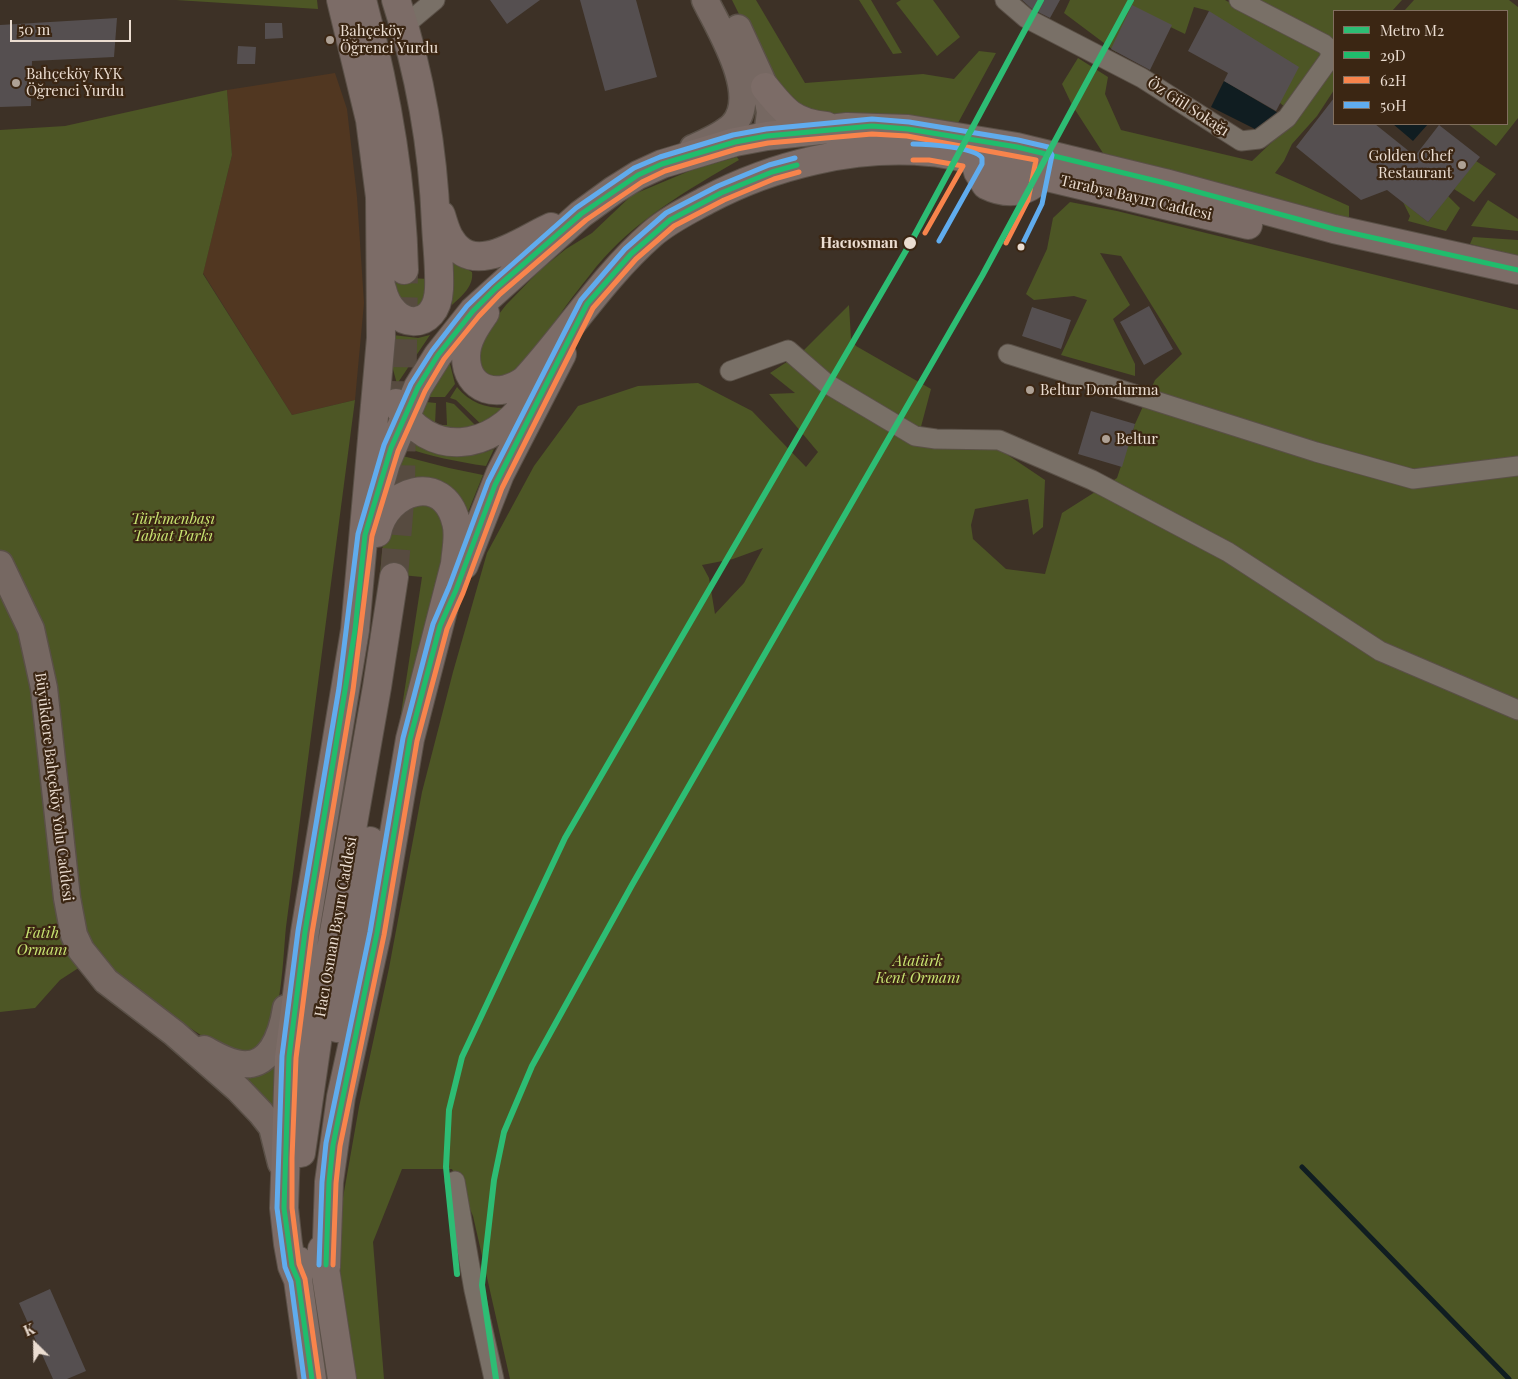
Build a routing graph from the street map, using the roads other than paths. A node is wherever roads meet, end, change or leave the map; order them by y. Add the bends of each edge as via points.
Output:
1 (341, 0) edge
2 (362, 0) edge
3 (381, 0) edge
4 (396, 0) edge
5 (435, 0) edge
6 (705, 0) edge
7 (725, 0) edge
8 (1005, 0) edge
9 (1239, 0) edge
10 (404, 26) junction
11 (765, 87) junction
12 (847, 127) junction
13 (767, 136) junction
14 (662, 164) junction
15 (1043, 165) junction
16 (436, 202) junction
17 (581, 214) junction
18 (670, 220) junction
19 (1518, 270) edge
20 (1518, 286) edge
21 (495, 289) junction
22 (382, 290) junction
23 (587, 304) junction
24 (381, 338) junction
25 (1008, 354) dead end
26 (556, 364) junction
27 (730, 371) dead end
28 (404, 416) junction
29 (1518, 466) edge
30 (365, 535) junction
31 (0, 564) edge
32 (360, 589) junction
33 (440, 626) junction
34 (1518, 710) edge
35 (305, 932) junction
36 (174, 1033) junction
37 (284, 1179) junction
38 (455, 1181) dead end
39 (326, 1267) junction
40 (298, 1280) junction
41 (312, 1379) edge
42 (342, 1379) edge
43 (494, 1379) edge

1 - 22 main road via 370,120 380,197
2 - 3 main road via 379,63 413,271 418,192 413,141 399,61
4 - 10 main road
5 - 10 street
6 - 14 main road via 731,53 741,82 743,99 740,113 733,125 715,137
7 - 11 main road
8 - 9 street, Öz Gül Sokağı via 1026,18 1142,78 1241,141 1259,139 1287,118 1330,58 1330,49
10 - 16 main road via 420,91
11 - 12 main road via 795,119 815,125
11 - 13 main road via 770,112
12 - 13 main road, Tarabya Bayırı Caddesi
12 - 15 main road, Tarabya Bayırı Caddesi via 908,129 1017,147
13 - 14 main road, Tarabya Bayırı Caddesi
13 - 18 main road via 747,166 699,192
14 - 17 main road, Tarabya Bayırı Caddesi via 638,175
15 - 18 main road, Tarabya Bayırı Caddesi via 975,160 930,152 866,153 816,160 738,186
15 - 19 main road, Tarabya Bayırı Caddesi via 1165,183 1334,229
15 - 20 main road, Tarabya Bayırı Caddesi
16 - 17 main road via 451,241 464,252 479,258 505,250
16 - 22 main road via 440,275 435,307 426,317 403,320 388,308
17 - 21 main road, Tarabya Bayırı Caddesi
18 - 23 main road, Tarabya Bayırı Caddesi via 631,254
21 - 23 main road via 471,337 466,355 474,379 483,388 494,392 508,390 525,380
21 - 28 main road, Tarabya Bayırı Caddesi via 438,355
22 - 24 main road
23 - 26 main road
24 - 28 main road via 389,386
24 - 30 main road
25 - 29 street via 1316,452 1412,479
26 - 28 main road via 510,422 483,439 441,441 423,433
26 - 33 main road via 495,485
27 - 34 street via 788,350 826,383 915,436 1008,443 1092,480 1228,552 1380,651
28 - 30 main road, Tarabya Bayırı Caddesi
30 - 32 main road
31 - 36 main road, Büyükdere Bahçeköy Yolu Caddesi via 30,629 44,688 74,935 81,950 106,981
32 - 33 main road via 372,558 378,529 391,504 411,492 435,494 452,509 458,536 455,564
32 - 35 main road
33 - 39 main road via 410,740 377,933 340,1107 329,1182
35 - 36 main road, Büyükdere Bahçeköy Yolu Caddesi via 280,1037 268,1056 249,1064 237,1064
35 - 37 main road via 289,1057
36 - 37 main road, Büyükdere Bahçeköy Yolu Caddesi via 238,1089 272,1127 279,1146
37 - 40 main road via 288,1244
38 - 43 street
39 - 40 main road, Hacı Osman Bayırı Caddesi via 318,1220 316,1178 320,1128 396,692 403,577 376,697 302,1133
39 - 42 main road
40 - 41 main road

